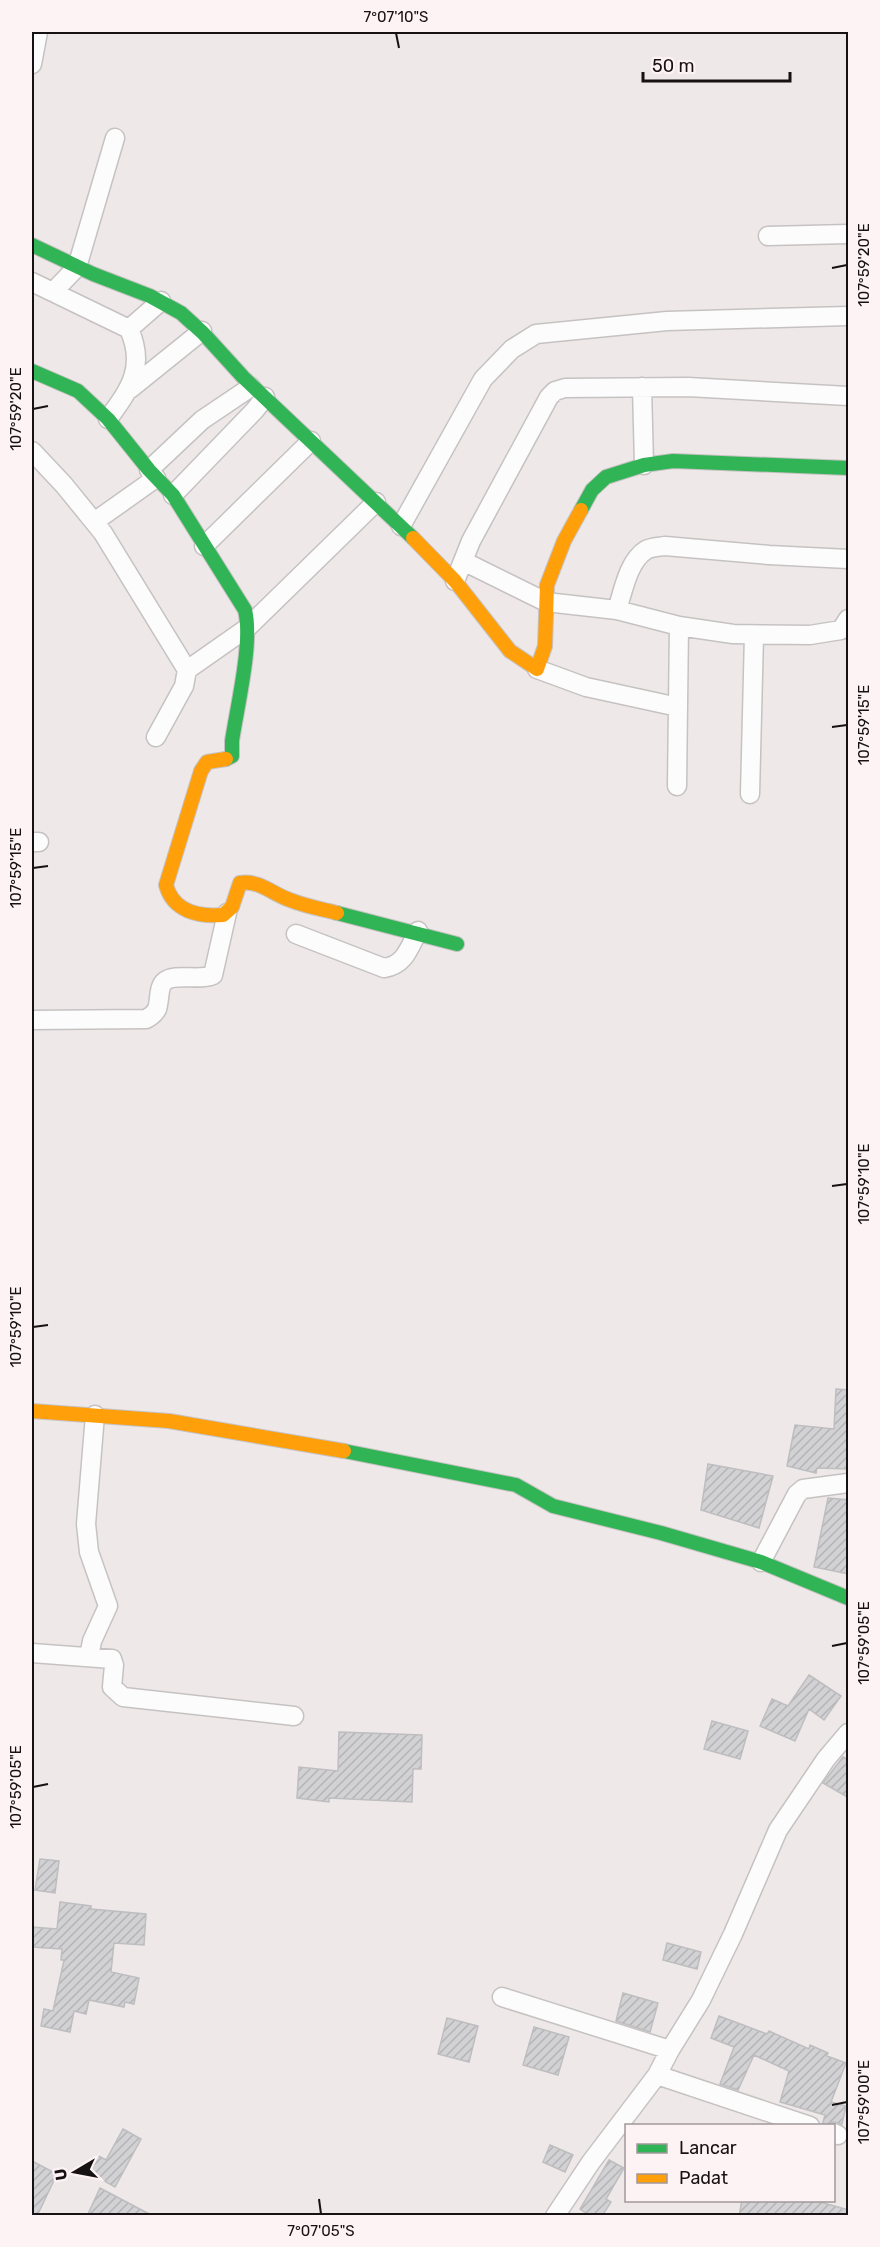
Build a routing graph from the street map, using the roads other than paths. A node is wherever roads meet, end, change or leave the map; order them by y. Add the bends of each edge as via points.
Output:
1 (38, 32) edge
2 (32, 64) edge
3 (115, 138) dead end
4 (849, 234) edge
5 (768, 236) dead end
6 (32, 245) edge
7 (77, 267) junction
8 (32, 282) edge
9 (53, 292) junction
10 (161, 302) junction
11 (849, 316) edge
12 (129, 328) junction
13 (202, 331) junction
14 (32, 371) edge
15 (642, 387) junction
16 (130, 389) junction
17 (258, 392) junction
18 (849, 396) edge
19 (108, 419) junction
20 (311, 441) junction
21 (32, 451) edge
22 (644, 465) junction
23 (849, 468) edge
24 (153, 474) junction
25 (173, 495) junction
26 (376, 502) junction
27 (94, 522) junction
28 (401, 526) junction
29 (204, 546) junction
30 (849, 559) edge
31 (463, 561) junction
32 (455, 580) junction
33 (546, 602) junction
34 (617, 610) junction
35 (849, 620) edge
36 (679, 626) junction
37 (247, 628) junction
38 (754, 635) junction
39 (537, 669) junction
40 (187, 670) junction
41 (678, 707) junction
42 (156, 737) dead end
43 (677, 786) dead end
44 (750, 794) dead end
45 (227, 913) junction
46 (418, 931) junction
47 (296, 934) dead end
48 (458, 944) dead end
49 (32, 1020) edge
50 (32, 1411) edge
51 (95, 1415) junction
52 (849, 1483) edge
53 (761, 1562) junction
54 (849, 1598) edge
55 (32, 1653) edge
56 (89, 1657) junction
57 (294, 1716) dead end
58 (849, 1732) edge
59 (502, 1997) dead end
60 (670, 2050) junction
61 (657, 2075) junction
62 (804, 2124) edge
63 (555, 2216) edge

1 - 2 street
3 - 7 street
4 - 5 street
6 - 7 street
7 - 9 street
7 - 10 street
8 - 9 street
9 - 12 street
10 - 12 street
10 - 13 street
11 - 28 street via 667,321 536,334 512,349 483,379
12 - 16 street via 137,356
13 - 16 street
13 - 17 street
14 - 19 street via 78,391
15 - 18 street
15 - 22 street
15 - 31 street via 555,391
16 - 19 street
17 - 20 street
17 - 24 street via 202,420
17 - 25 street via 255,410
19 - 24 street
20 - 26 street
20 - 29 street
21 - 27 street
22 - 23 street via 674,461
22 - 33 street via 606,477 592,490 551,571
24 - 25 street
24 - 27 street
25 - 29 street
26 - 28 street
26 - 37 street
27 - 40 street
28 - 32 street
29 - 37 street via 245,610
30 - 34 street via 665,546 648,549 638,556
31 - 32 street
31 - 33 street
32 - 39 street via 510,651
33 - 34 street
33 - 39 street via 545,646
34 - 36 street
35 - 38 street via 841,630 810,635
36 - 38 street
36 - 41 street
37 - 40 street
37 - 45 street via 232,756 207,762 201,771 166,885 178,906 211,916
38 - 44 street
39 - 41 street via 586,687
40 - 42 street via 183,686
41 - 43 street
45 - 46 street via 240,883 245,882 261,885 288,901
45 - 49 street via 213,975 165,980 157,1009 146,1019
46 - 47 street via 402,960 384,968
46 - 48 street
50 - 51 street
51 - 53 street via 170,1421 516,1485 552,1506
51 - 56 street via 87,1539 108,1606
52 - 53 street via 802,1489
53 - 54 street
55 - 56 street
56 - 57 street via 114,1661 112,1687 123,1697
58 - 60 street via 777,1830 733,1934
59 - 60 street
60 - 61 street
61 - 62 street
61 - 63 street

